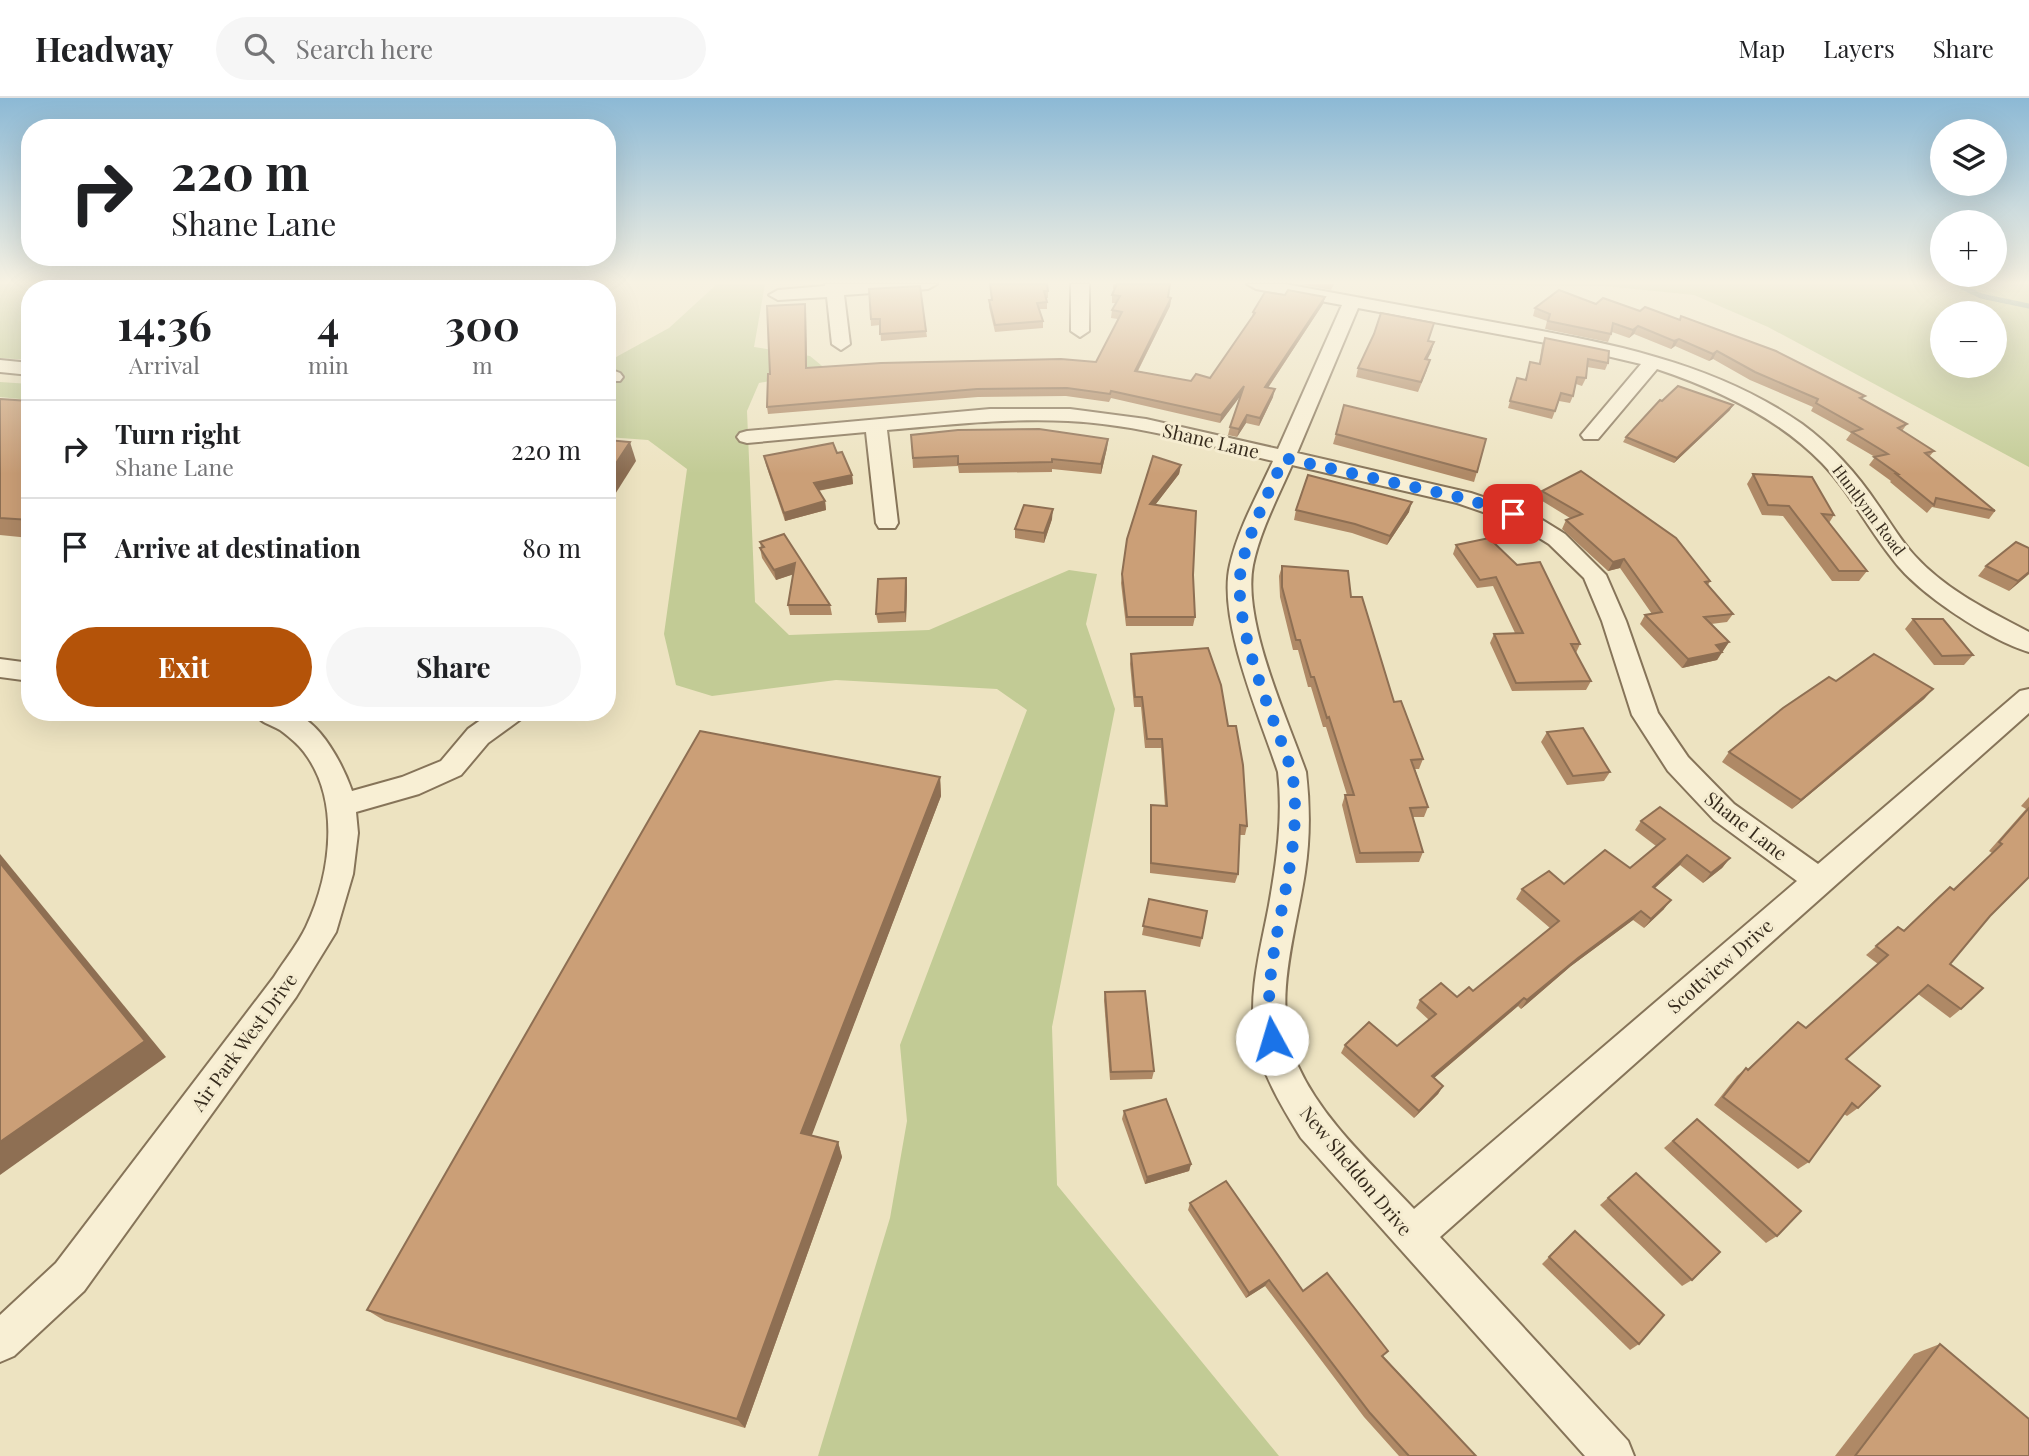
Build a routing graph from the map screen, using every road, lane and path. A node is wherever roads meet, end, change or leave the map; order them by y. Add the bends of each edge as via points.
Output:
1 (1332, 347) edge
2 (1592, 347) edge
3 (1653, 362) junction
4 (0, 366) edge
5 (21, 368) edge
6 (876, 426) junction
7 (1591, 435) dead end
8 (747, 436) dead end
9 (1284, 458) junction
10 (887, 523) dead end
11 (2029, 643) edge
12 (0, 668) edge
13 (21, 671) edge
14 (2029, 698) edge
15 (285, 721) edge
16 (499, 721) edge
17 (340, 805) junction
18 (1818, 880) junction
19 (1412, 1236) junction
20 (0, 1342) edge
21 (1613, 1456) edge

1 - 9 street, New Sheldon Drive
2 - 3 street, Huntlynn Road
3 - 7 street
3 - 11 street, Huntlynn Road via 1718,385 1794,428 1836,466 1924,579
4 - 5 street
6 - 8 street, Shane Lane
6 - 9 street, Shane Lane via 990,415 1070,415 1146,425
6 - 10 street
9 - 18 street, Shane Lane via 1496,507 1557,539 1599,585 1645,715 1663,744 1724,812
9 - 19 street, New Sheldon Drive via 1248,540 1239,598 1243,627 1296,795 1290,876 1271,975 1272,1039 1290,1090 1314,1126
12 - 13 street
14 - 18 street, Scottview Drive
15 - 17 street, Air Park West Drive via 312,743 330,769
16 - 17 street via 478,736 451,768 409,786
17 - 20 street, Air Park West Drive via 343,833 338,874 320,932 285,987 70,1278
18 - 19 street, Scottview Drive
19 - 21 street, New Sheldon Drive

